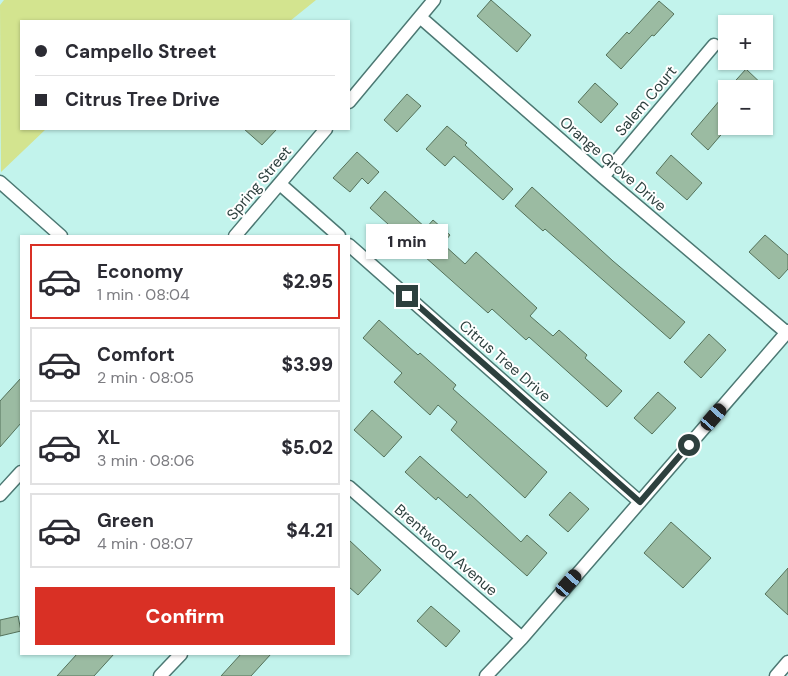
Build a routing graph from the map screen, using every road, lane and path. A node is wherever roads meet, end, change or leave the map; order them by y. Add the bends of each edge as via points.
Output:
1 (434, 0) edge
2 (420, 17) junction
3 (714, 45) dead end
4 (350, 101) edge
5 (325, 130) edge
6 (603, 177) junction
7 (0, 182) edge
8 (280, 184) junction
9 (60, 235) edge
10 (236, 235) edge
11 (338, 235) edge
12 (350, 245) edge
13 (787, 332) edge
14 (20, 473) edge
15 (350, 488) edge
16 (0, 495) edge
17 (640, 502) junction
18 (522, 638) junction
19 (180, 655) edge
20 (788, 662) edge
21 (160, 676) edge
22 (486, 676) edge
23 (776, 676) edge

1 - 2 street
2 - 4 street
2 - 6 street, Orange Grove Drive
3 - 6 street, Salem Court
5 - 8 street, Spring Street
6 - 13 street, Orange Grove Drive
7 - 9 street
8 - 10 street, Spring Street
8 - 11 street
12 - 17 street, Citrus Tree Drive
13 - 17 street
14 - 16 street
15 - 18 street, Brentwood Avenue
17 - 18 street
18 - 22 street
19 - 21 street
20 - 23 street

